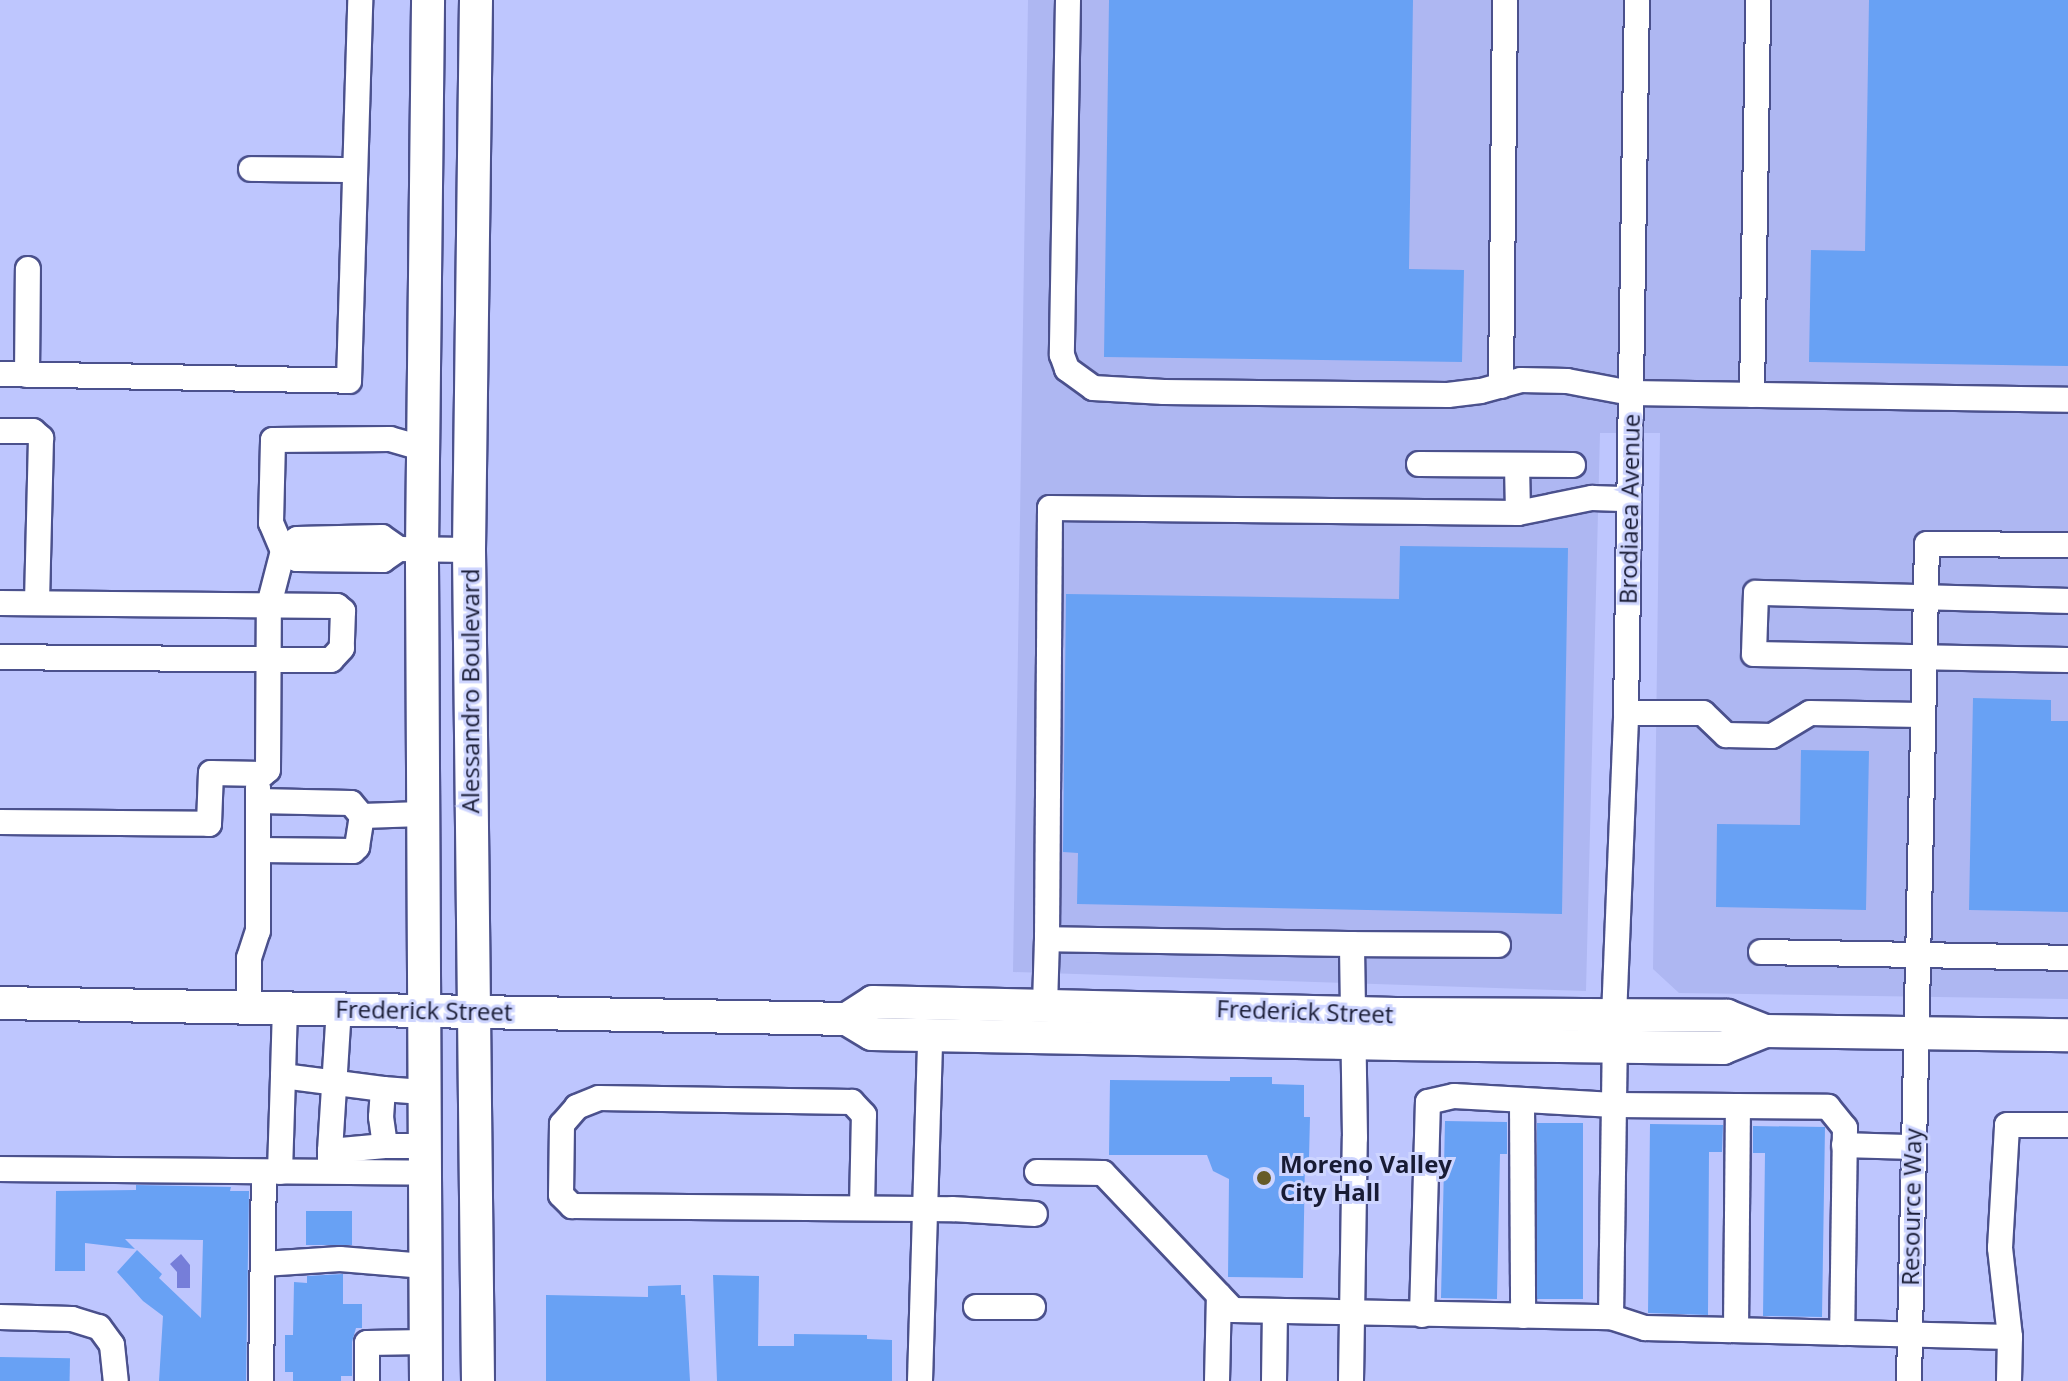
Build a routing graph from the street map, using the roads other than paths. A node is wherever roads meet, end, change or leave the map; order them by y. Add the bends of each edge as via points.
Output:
1 (360, 0) edge
2 (428, 0) edge
3 (476, 0) edge
4 (1068, 0) edge
5 (1505, 0) edge
6 (1637, 0) edge
7 (1758, 0) edge
8 (251, 169) dead end
9 (355, 170) junction
10 (28, 269) dead end
11 (0, 374) edge
12 (27, 375) junction
13 (1501, 386) junction
14 (1631, 393) junction
15 (1752, 395) junction
16 (2068, 400) edge
17 (0, 431) edge
18 (424, 449) junction
19 (1419, 464) dead end
20 (1517, 465) junction
21 (1573, 465) dead end
22 (1629, 499) junction
23 (1518, 513) junction
24 (2068, 545) edge
25 (410, 550) junction
26 (469, 550) junction
27 (283, 551) junction
28 (1923, 599) junction
29 (2068, 601) edge
30 (0, 603) edge
31 (37, 603) junction
32 (269, 605) junction
33 (0, 657) edge
34 (1922, 657) junction
35 (269, 659) junction
36 (2068, 660) edge
37 (1626, 713) junction
38 (1921, 715) junction
39 (259, 774) junction
40 (258, 801) junction
41 (422, 814) junction
42 (362, 816) junction
43 (0, 822) edge
44 (258, 850) junction
45 (1047, 939) junction
46 (1352, 944) junction
47 (1498, 945) dead end
48 (1761, 952) dead end
49 (1916, 954) junction
50 (2068, 958) edge
51 (0, 1003) edge
52 (1045, 1006) junction
53 (249, 1007) junction
54 (285, 1007) junction
55 (1134, 1007) junction
56 (339, 1008) junction
57 (422, 1009) junction
58 (472, 1010) junction
59 (847, 1019) junction
60 (1352, 1027) junction
61 (1614, 1032) junction
62 (1914, 1033) junction
63 (2068, 1035) edge
64 (930, 1036) junction
65 (283, 1076) junction
66 (335, 1080) junction
67 (383, 1089) junction
68 (423, 1092) junction
69 (1522, 1100) junction
70 (1614, 1105) junction
71 (1738, 1106) junction
72 (2068, 1125) edge
73 (1844, 1145) junction
74 (385, 1146) junction
75 (1912, 1147) junction
76 (424, 1159) junction
77 (330, 1162) junction
78 (0, 1169) edge
79 (272, 1172) junction
80 (1037, 1172) dead end
81 (862, 1208) junction
82 (923, 1209) junction
83 (1035, 1214) dead end
84 (263, 1264) junction
85 (425, 1266) junction
86 (1219, 1295) junction
87 (976, 1307) dead end
88 (1033, 1307) dead end
89 (1275, 1311) junction
90 (1352, 1314) junction
91 (1422, 1315) junction
92 (1523, 1316) junction
93 (0, 1317) edge
94 (1611, 1317) junction
95 (1736, 1330) junction
96 (1842, 1333) junction
97 (1909, 1335) junction
98 (2010, 1337) junction
99 (426, 1342) junction
100 (116, 1381) edge
101 (261, 1381) edge
102 (367, 1381) edge
103 (426, 1381) edge
104 (478, 1381) edge
105 (920, 1381) edge
106 (1217, 1381) edge
107 (1274, 1381) edge
108 (1351, 1381) edge
109 (1909, 1381) edge
110 (2009, 1381) edge

1 - 9 street
2 - 18 main road, Alessandro Boulevard
3 - 26 main road, Alessandro Boulevard
4 - 13 street via 1061,328 1062,355 1076,379 1093,388 1164,392 1448,395
5 - 13 street
6 - 14 street, Brodiaea Avenue
7 - 15 street
8 - 9 street
9 - 12 street via 349,381
10 - 12 street
11 - 12 street
13 - 14 street via 1521,380 1567,381
14 - 15 street
14 - 22 street, Brodiaea Avenue
15 - 16 street
17 - 31 street via 33,431 41,438
18 - 25 main road, Alessandro Boulevard
18 - 27 street via 390,439 273,440 271,523
19 - 20 street
20 - 21 street
20 - 23 street
22 - 23 street via 1592,498
22 - 37 street, Brodiaea Avenue
23 - 45 street via 1050,508
24 - 28 street, Resource Way via 1927,544
25 - 26 street
25 - 27 street via 383,560 297,559
25 - 41 main road, Alessandro Boulevard
26 - 58 main road, Alessandro Boulevard
27 - 32 street
28 - 29 street
28 - 34 street, Resource Way
28 - 34 street via 1756,593 1754,654
30 - 31 street
31 - 32 street
32 - 35 street
32 - 35 street via 337,606 343,611 342,648 331,660
33 - 35 street
34 - 36 street
34 - 38 street, Resource Way
35 - 39 street via 268,770
37 - 38 street via 1703,713 1726,735 1772,736 1810,713
37 - 61 street, Brodiaea Avenue
38 - 49 street, Resource Way
39 - 40 street
39 - 43 street via 211,773 212,818 204,826
40 - 42 street via 351,803
40 - 44 street
41 - 42 street
41 - 57 main road, Alessandro Boulevard
42 - 44 street via 353,851
44 - 53 street via 258,931 249,958
45 - 46 street
45 - 52 street
46 - 47 street
46 - 60 street
48 - 49 street
49 - 50 street
49 - 62 street, Resource Way
51 - 53 main road, Frederick Street
52 - 55 main road, Frederick Street
52 - 59 main road, Frederick Street via 873,1002
53 - 54 main road, Frederick Street
54 - 56 main road, Frederick Street
54 - 65 street
55 - 60 main road, Frederick Street
55 - 64 main road via 1107,1021 947,1021
56 - 57 main road, Frederick Street
56 - 66 street
57 - 58 main road, Frederick Street
57 - 68 main road, Alessandro Boulevard
58 - 59 main road, Frederick Street
58 - 104 main road, Alessandro Boulevard
59 - 64 main road, Frederick Street via 872,1034
60 - 61 main road, Frederick Street
60 - 64 main road, Frederick Street
60 - 90 street
61 - 62 main road, Frederick Street via 1723,1048 1765,1031
61 - 70 street, Brodiaea Avenue
62 - 63 main road, Frederick Street
62 - 75 street, Resource Way
64 - 82 street
65 - 66 street
65 - 79 street
66 - 67 street
66 - 77 street
67 - 68 street
67 - 74 street
68 - 76 main road, Alessandro Boulevard
69 - 70 street
69 - 91 street via 1454,1096 1428,1102
69 - 92 street
70 - 71 street
70 - 94 street, Brodiaea Avenue
71 - 73 street via 1828,1107 1845,1128
71 - 95 street
72 - 98 street via 2007,1125 2000,1248
73 - 75 street
73 - 96 street
74 - 76 street
74 - 77 street
75 - 97 street, Resource Way
76 - 77 street
76 - 85 main road, Alessandro Boulevard
77 - 79 street
78 - 79 street
79 - 84 street
80 - 86 street via 1103,1173
81 - 81 street via 572,1206 561,1195 562,1124 577,1107 599,1098 852,1102 864,1115
81 - 82 street
82 - 83 street
82 - 105 street
84 - 85 street via 340,1259
84 - 101 street
85 - 99 main road, Alessandro Boulevard
86 - 89 street via 1233,1310
86 - 106 street
87 - 88 street
89 - 90 street
89 - 107 street
90 - 91 street
90 - 108 street
91 - 92 street
92 - 94 street
93 - 100 street via 72,1319 102,1330 112,1345
94 - 95 street via 1645,1328
95 - 96 street
96 - 97 street
97 - 98 street
97 - 109 street, Resource Way
98 - 110 street
99 - 102 street via 367,1343
99 - 103 main road, Alessandro Boulevard

